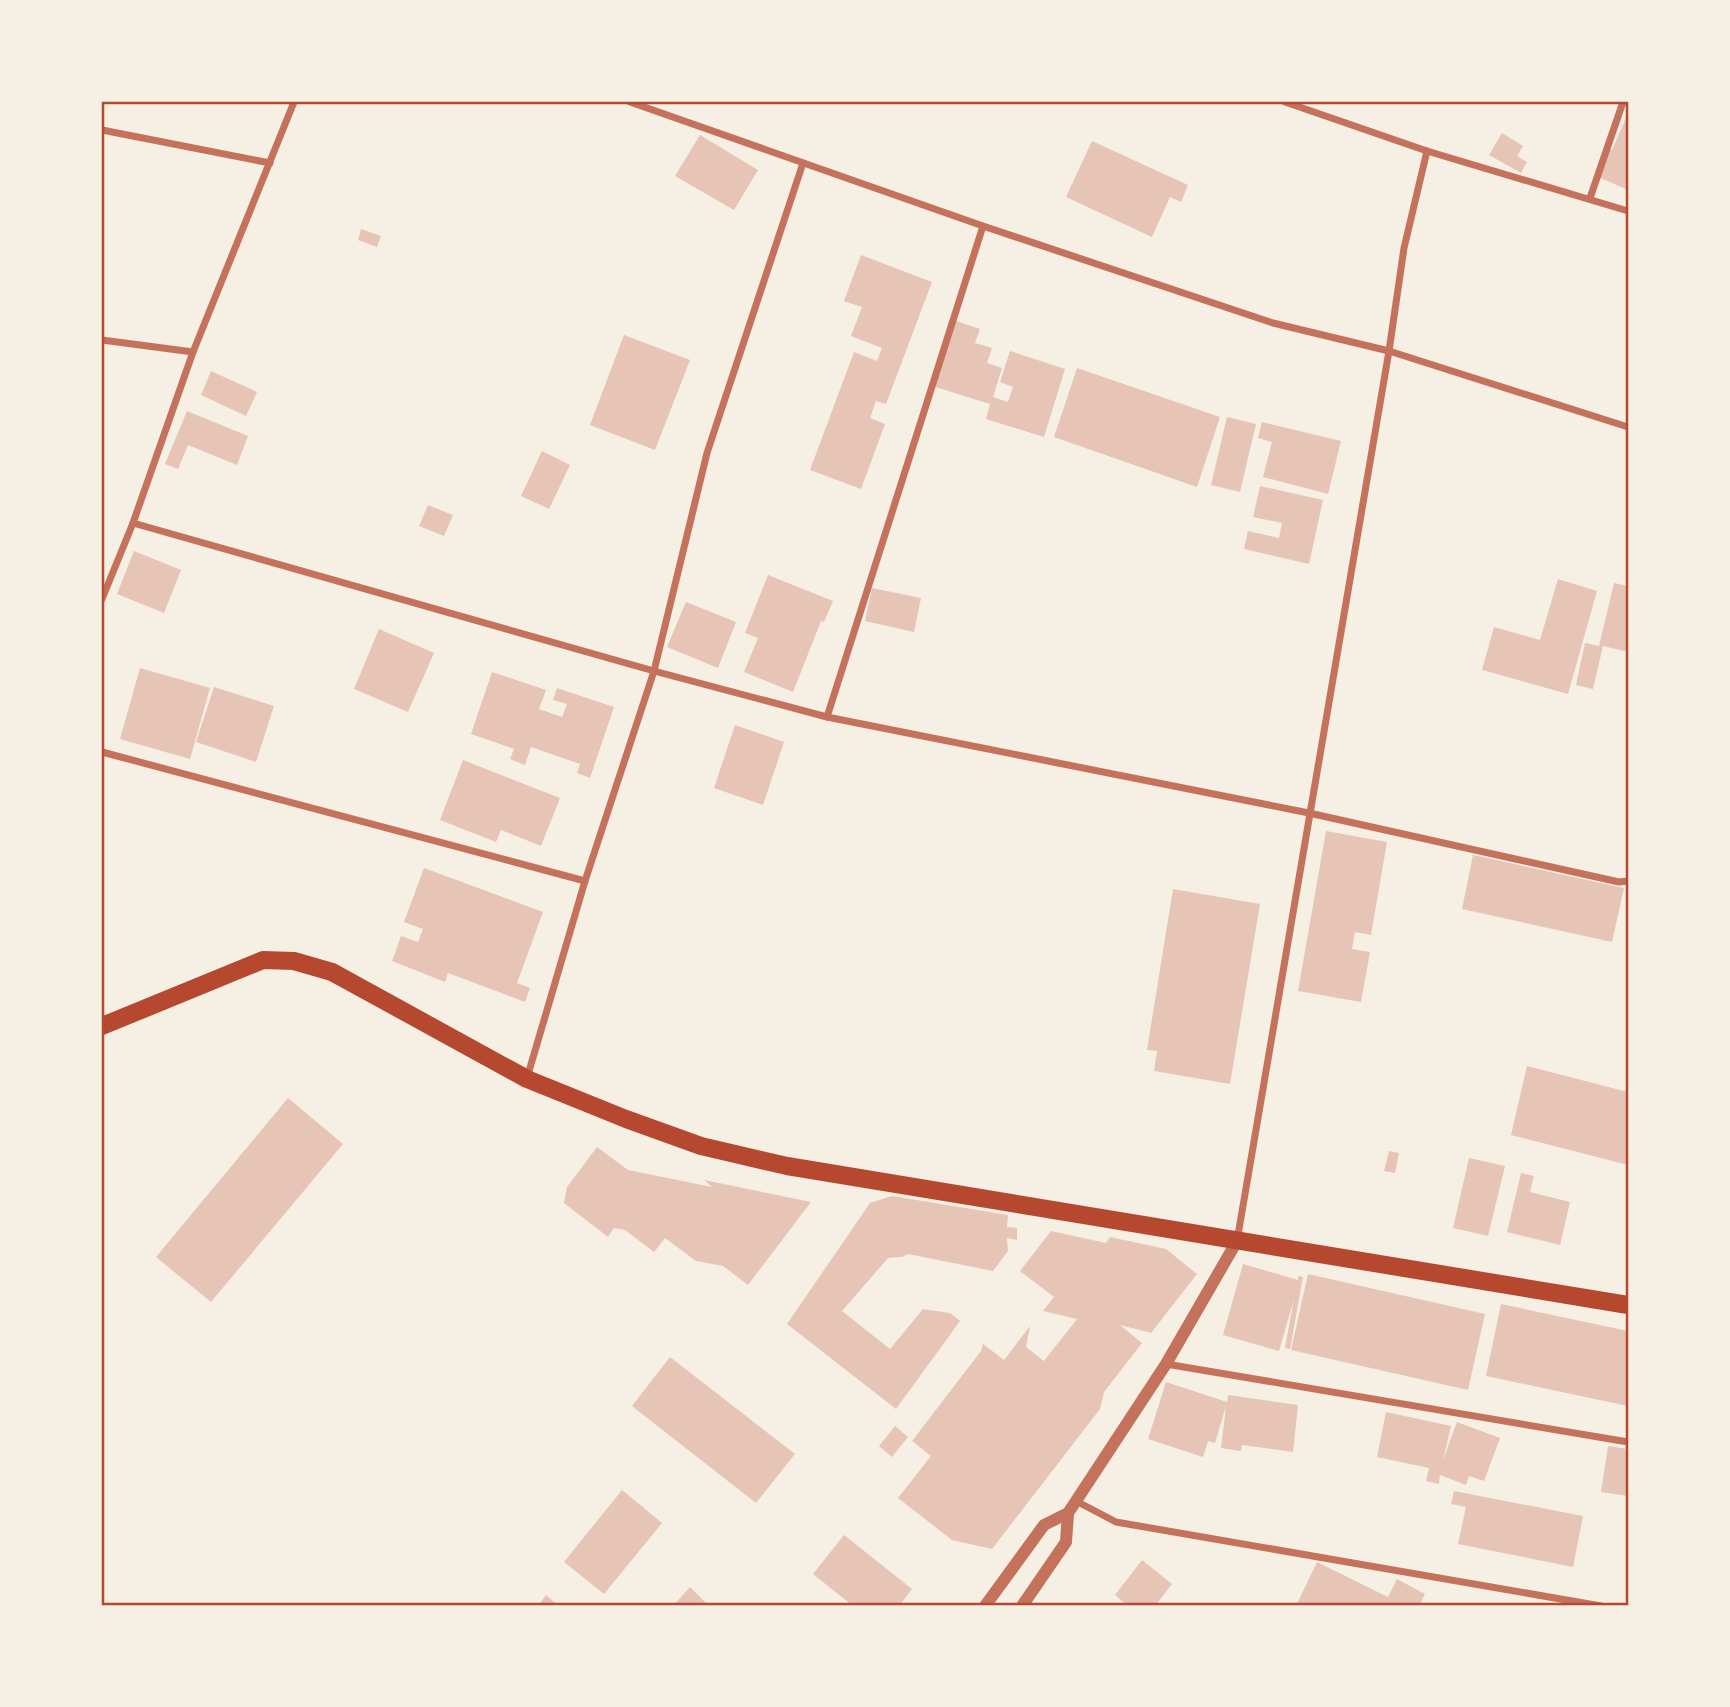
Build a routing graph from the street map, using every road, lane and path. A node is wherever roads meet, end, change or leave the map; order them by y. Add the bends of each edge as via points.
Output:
1 (294, 102) edge
2 (630, 102) edge
3 (1285, 102) edge
4 (1623, 102) edge
5 (102, 130) edge
6 (1427, 151) junction
7 (270, 163) junction
8 (803, 163) junction
9 (1590, 198) junction
10 (1629, 211) edge
11 (983, 226) junction
12 (102, 340) edge
13 (1389, 351) junction
14 (193, 352) junction
15 (1629, 427) edge
16 (133, 523) junction
17 (102, 599) edge
18 (654, 671) junction
19 (827, 717) junction
20 (102, 752) edge
21 (1309, 813) junction
22 (585, 881) junction
23 (1629, 881) edge
24 (102, 1026) edge
25 (527, 1079) junction
26 (1237, 1241) junction
27 (1629, 1305) edge
28 (1166, 1364) junction
29 (1629, 1442) edge
30 (1076, 1501) junction
31 (1068, 1513) junction
32 (985, 1605) edge
33 (1022, 1605) edge
34 (1601, 1605) edge

1 - 7 street
2 - 8 street
3 - 6 street
4 - 9 street
5 - 7 street
6 - 9 street
6 - 13 street via 1404,248
7 - 14 street
8 - 11 street
8 - 18 street via 708,453
9 - 10 street
11 - 13 street via 1273,323
11 - 19 street
12 - 14 street
13 - 15 street
13 - 21 street
14 - 16 street
16 - 17 street
16 - 18 street
18 - 19 street
18 - 22 street
19 - 21 street
20 - 22 street
21 - 23 street
21 - 26 street
22 - 25 street
24 - 25 main road via 263,960 294,961 332,972
25 - 26 main road via 701,1146 774,1164
26 - 27 main road
26 - 28 street
28 - 29 street
28 - 30 street
30 - 31 street
30 - 34 street via 1116,1522
31 - 32 street via 1044,1525
31 - 33 street via 1066,1542

